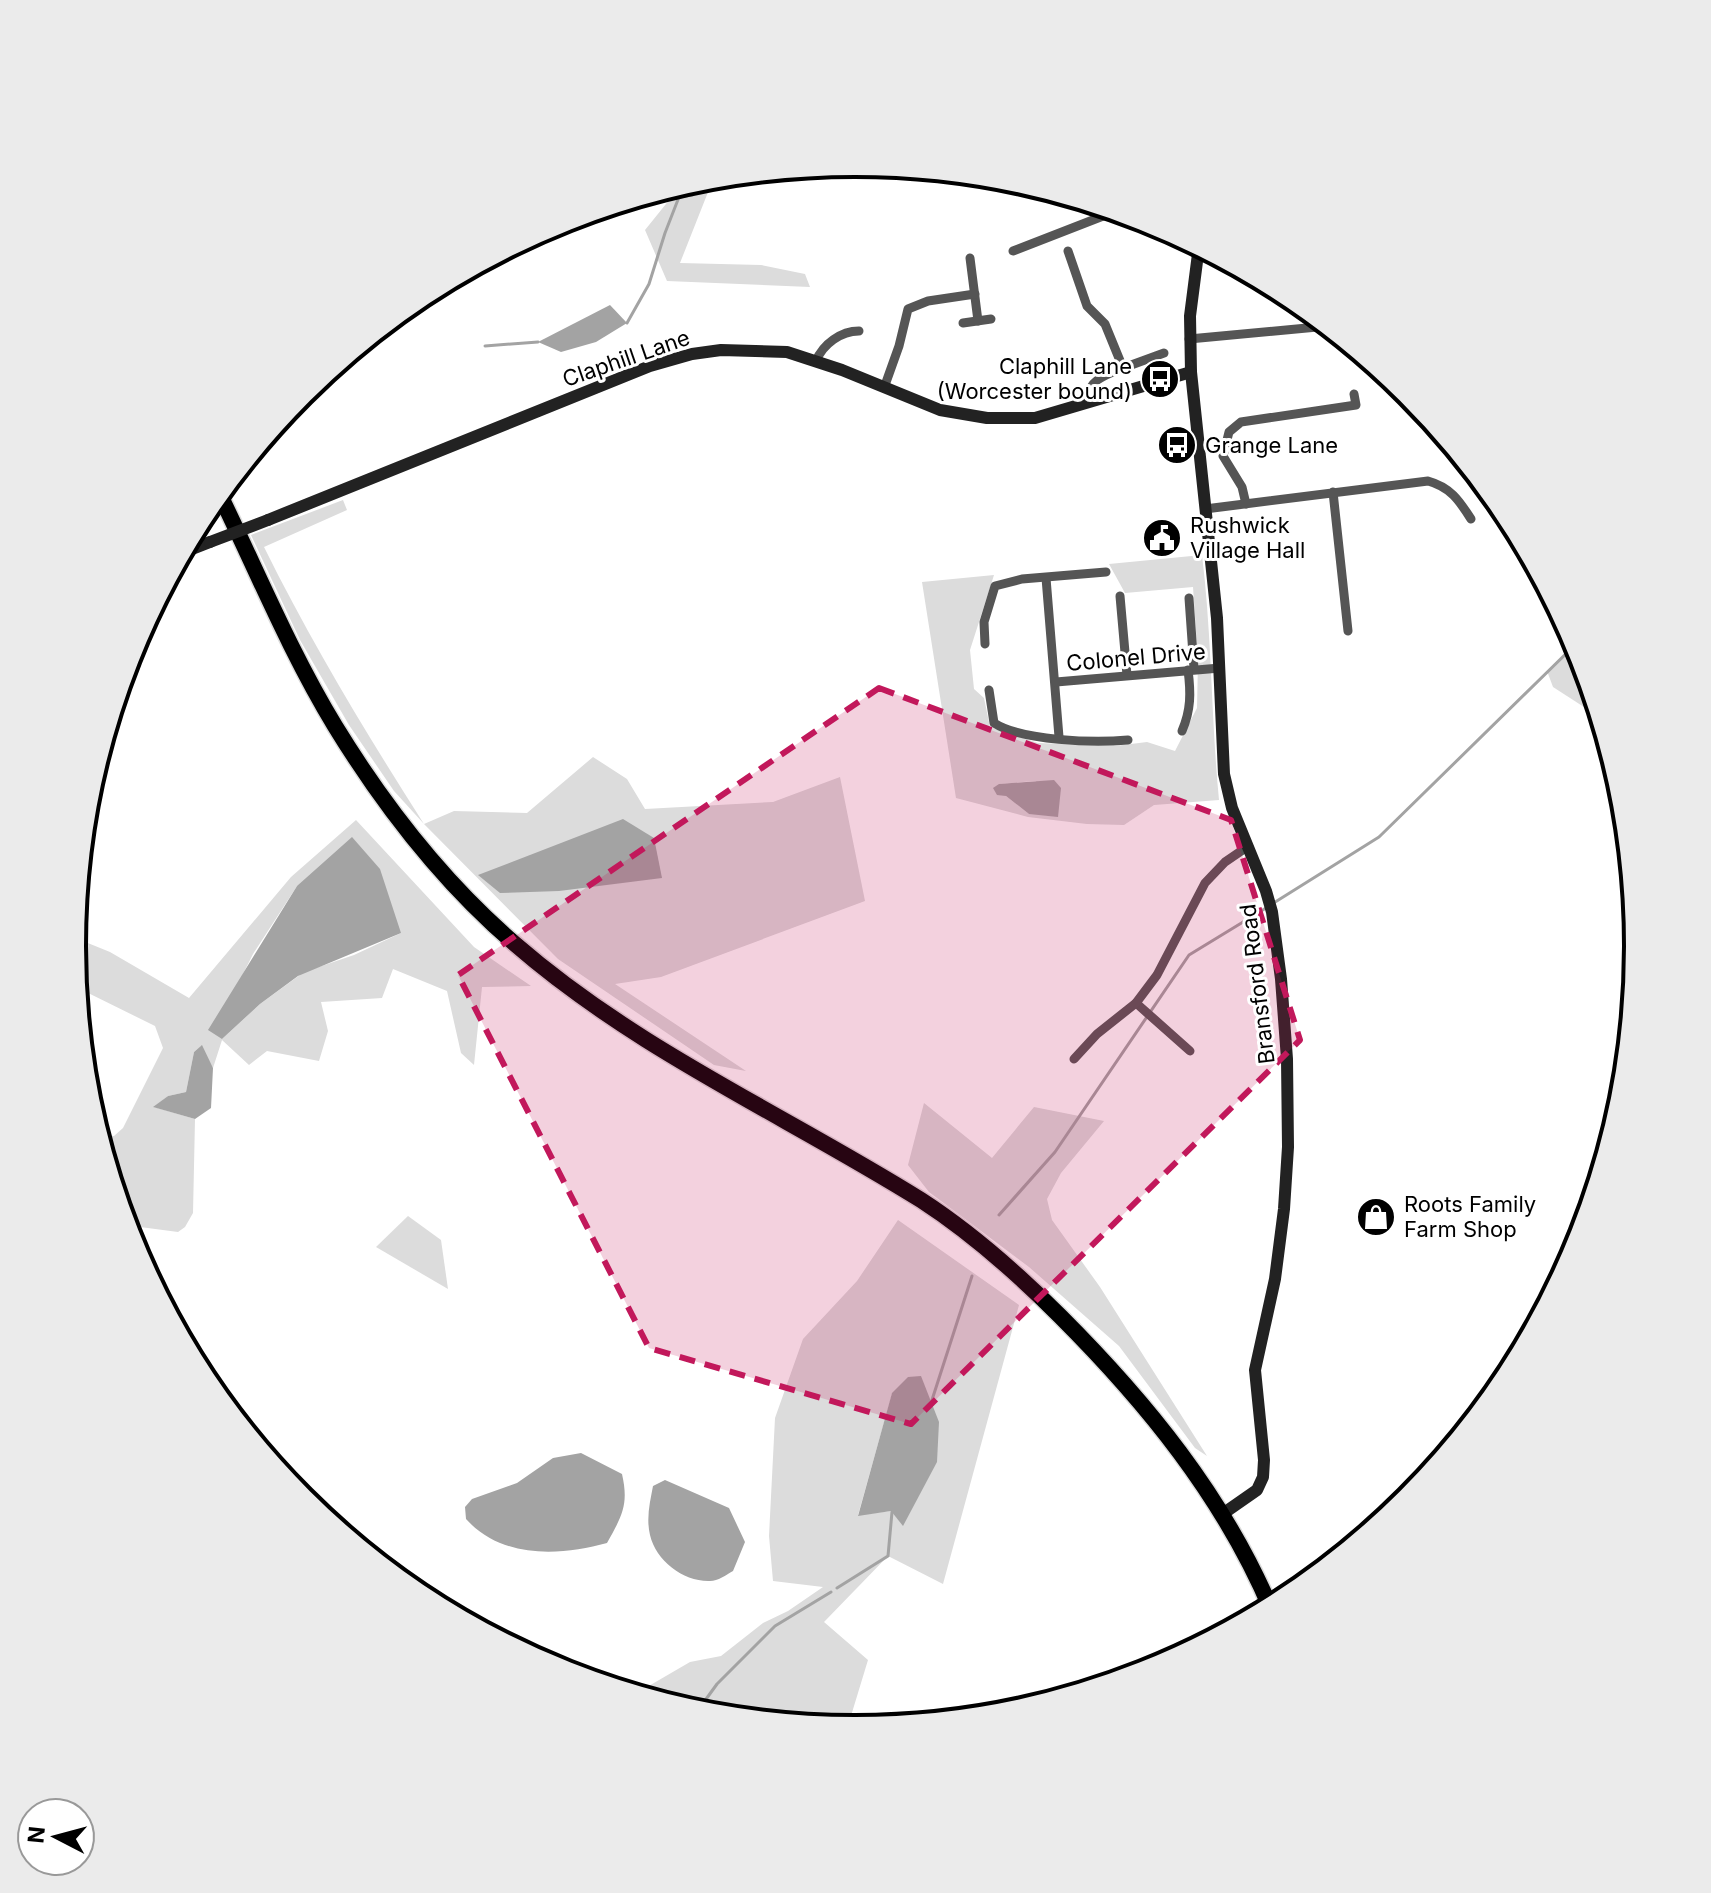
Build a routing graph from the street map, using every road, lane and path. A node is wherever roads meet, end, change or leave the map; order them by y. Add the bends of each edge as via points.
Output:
1 (1100, 217) edge
2 (1013, 251) dead end
3 (1068, 251) dead end
4 (1198, 257) edge
5 (970, 258) dead end
6 (975, 294) junction
7 (991, 319) dead end
8 (978, 321) junction
9 (963, 323) dead end
10 (1312, 327) edge
11 (859, 331) dead end
12 (1189, 339) junction
13 (1164, 353) dead end
14 (816, 361) junction
15 (1123, 368) junction
16 (1191, 372) junction
17 (884, 388) junction
18 (1354, 394) dead end
19 (1089, 401) junction
20 (1333, 492) junction
21 (1458, 499) junction
22 (1246, 504) junction
23 (225, 506) edge
24 (1448, 508) dead end
25 (1205, 509) junction
26 (1471, 519) dead end
27 (199, 546) edge
28 (1106, 572) dead end
29 (1046, 578) junction
30 (1120, 596) dead end
31 (1189, 598) dead end
32 (1348, 631) dead end
33 (985, 644) dead end
34 (1220, 668) junction
35 (1191, 670) junction
36 (1127, 675) junction
37 (1056, 682) junction
38 (989, 690) dead end
39 (1182, 731) dead end
40 (1059, 737) junction
41 (1128, 740) dead end
42 (1247, 847) junction
43 (1136, 1003) junction
44 (1190, 1051) dead end
45 (1074, 1059) dead end
46 (1224, 1513) junction
47 (1265, 1597) edge

1 - 2 street
3 - 15 street via 1087,306 1105,324
4 - 12 street, Bransford Road
5 - 6 street
6 - 8 street
6 - 17 street via 908,309
7 - 8 street
8 - 9 street
10 - 12 street
11 - 14 street via 842,334 821,350
12 - 16 street, Bransford Road
13 - 15 street
14 - 17 street, Claphill Lane
14 - 27 street, Claphill Lane, bridge via 787,352 721,350 650,366
15 - 19 street via 1096,381
16 - 19 street, Claphill Lane
16 - 25 street, Bransford Road
17 - 19 street, Claphill Lane via 940,410 987,418 1035,418
18 - 22 street via 1356,405 1241,422 1229,432 1223,456
20 - 21 street via 1428,481 1445,485
20 - 22 street
20 - 32 street
21 - 24 street
21 - 26 street
22 - 25 street
23 - 46 highway via 335,725 380,795 471,903 514,944 614,1021 924,1202 979,1242 1028,1284 1126,1385
25 - 34 street, Bransford Road
28 - 29 street
29 - 33 street via 995,586 984,622
29 - 37 street, Colonel Drive
30 - 36 street
31 - 35 street
34 - 35 street, Colonel Drive
34 - 42 street, Bransford Road via 1224,774
35 - 36 street, Colonel Drive
35 - 39 street via 1190,713
36 - 37 street, Colonel Drive
37 - 40 street, Colonel Drive
38 - 40 street via 994,723 1036,737
40 - 41 street
42 - 43 street via 1205,883 1157,975
42 - 46 street, Bransford Road via 1266,891 1277,944 1288,1147 1275,1279 1255,1370 1263,1477 1257,1490
43 - 44 street
43 - 45 street
46 - 47 highway

